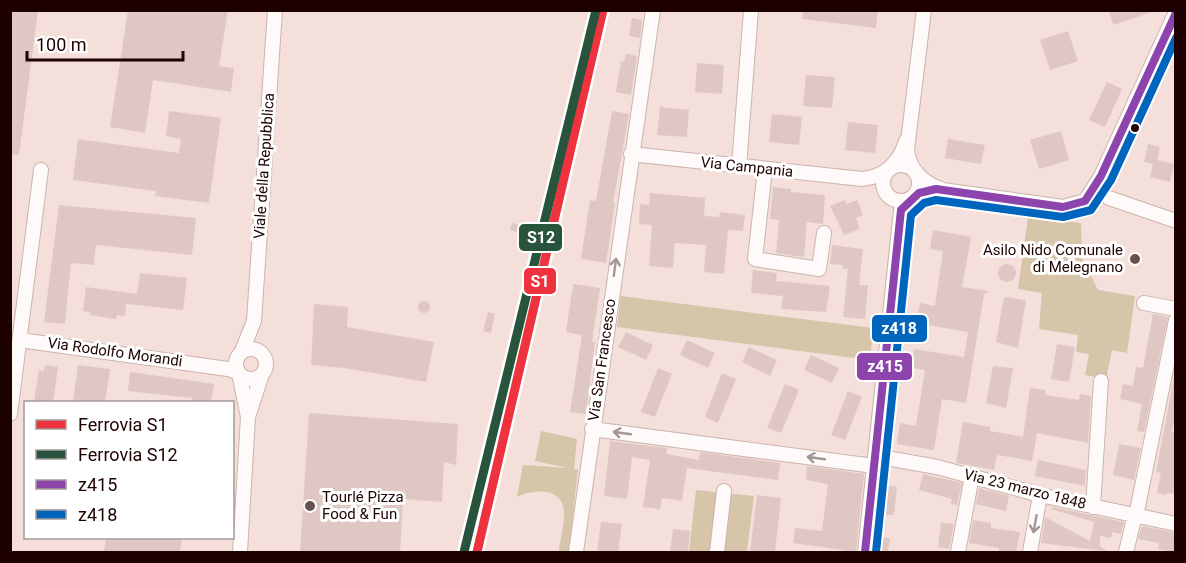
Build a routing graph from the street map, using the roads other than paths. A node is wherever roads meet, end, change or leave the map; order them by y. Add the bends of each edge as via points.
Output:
1 (275, 10) edge
2 (652, 10) edge
3 (751, 10) edge
4 (924, 10) edge
5 (1176, 12) edge
6 (906, 141) junction
7 (631, 154) junction
8 (739, 166) junction
9 (765, 169) junction
10 (888, 169) junction
11 (41, 170) dead end
12 (915, 171) junction
13 (862, 179) junction
14 (941, 189) junction
15 (887, 195) junction
16 (913, 197) junction
17 (1109, 198) dead end
18 (898, 219) junction
19 (1176, 221) edge
20 (824, 233) dead end
21 (1144, 303) dead end
22 (1176, 309) edge
23 (1176, 320) edge
24 (254, 321) junction
25 (16, 349) edge
26 (240, 354) junction
27 (264, 355) junction
28 (210, 365) junction
29 (239, 373) junction
30 (261, 376) junction
31 (1101, 381) dead end
32 (10, 414) edge
33 (248, 417) junction
34 (592, 429) junction
35 (874, 461) junction
36 (972, 476) junction
37 (724, 491) dead end
38 (1040, 495) junction
39 (1094, 507) junction
40 (1135, 516) junction
41 (1176, 524) edge
42 (240, 552) edge
43 (576, 552) edge
44 (717, 552) edge
45 (865, 552) edge
46 (958, 552) edge
47 (1029, 552) edge
48 (1126, 552) edge

1 - 24 street, Viale della Repubblica
2 - 7 street, Via San Francesco
3 - 8 street
4 - 6 street
5 - 14 street via 1101,176 1085,201 1063,207
6 - 10 street
6 - 12 street
7 - 8 street, Via Campania
34 -> 7 street, Via San Francesco
8 - 9 street, Via Campania
9 - 13 street, Via Campania
9 - 20 street via 755,259 819,269
10 - 12 street via 902,165
10 - 13 street, Via Campania
10 - 15 street via 882,182
11 - 25 street
12 - 14 street
12 - 16 street via 919,184
13 - 15 street, Via Campania
14 - 16 street via 925,190
15 - 16 street via 900,201
15 - 18 street
16 - 18 street
17 - 19 street
18 - 35 street
21 - 22 street
23 - 40 street
24 - 26 street, Viale della Repubblica
24 - 27 street, Viale della Repubblica
25 - 28 street, Via Rodolfo Morandi
25 - 32 street
26 - 27 street via 251,348
26 - 28 street, Via Rodolfo Morandi
26 - 29 street, Viale della Repubblica via 236,365
27 - 30 street, Viale della Repubblica via 267,365
28 - 29 street, Via Rodolfo Morandi
29 - 30 street via 247,379
29 - 33 street, Viale della Repubblica
30 - 33 street, Viale della Repubblica
31 - 39 street
33 - 42 street, Viale della Repubblica
35 -> 34 street, Via San Francesco
34 - 43 street
35 - 36 street, Via 23 marzo 1848
35 - 45 street
36 - 38 street, Via 23 marzo 1848
36 - 46 street
37 - 44 street
38 - 39 street, Via 23 marzo 1848
38 -> 47 street
39 - 40 street, Via 23 marzo 1848
40 - 41 street, Via 23 marzo 1848
40 - 48 street

